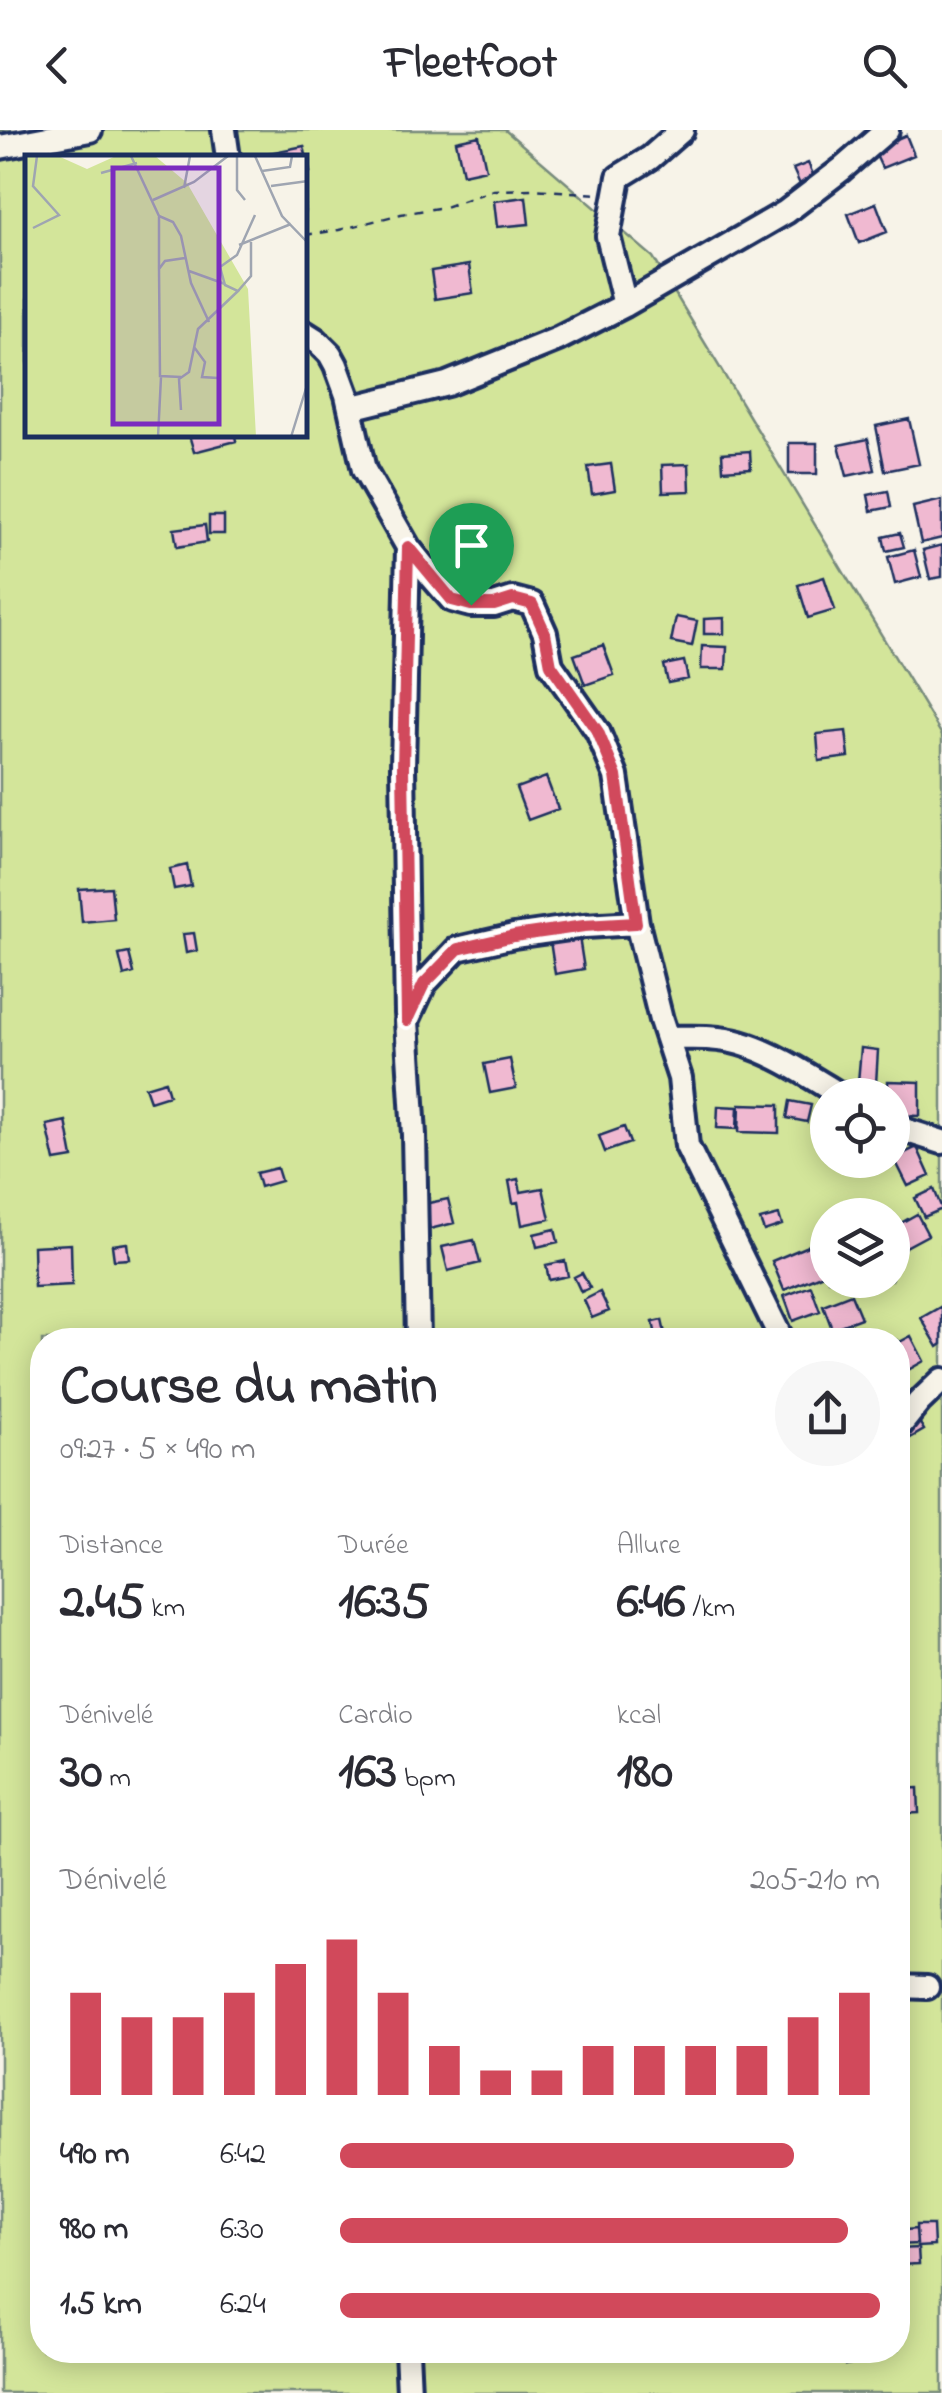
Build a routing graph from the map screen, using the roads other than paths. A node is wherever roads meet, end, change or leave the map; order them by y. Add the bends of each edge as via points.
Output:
1 (90, 130) edge
2 (224, 130) edge
3 (682, 130) edge
4 (887, 130) edge
5 (0, 147) edge
6 (228, 155) edge
7 (625, 305) junction
8 (308, 336) edge
9 (350, 408) junction
10 (408, 547) junction
11 (636, 923) junction
12 (407, 1020) junction
13 (667, 1038) junction
14 (810, 1078) edge
15 (910, 1132) edge
16 (942, 1142) edge
17 (418, 1328) edge
18 (776, 1328) edge
19 (942, 1380) edge
20 (910, 1413) edge
21 (910, 1987) edge
22 (928, 1988) dead end
23 (408, 2363) edge
24 (409, 2393) edge

1 - 5 street
2 - 6 street
3 - 7 street via 619,178 608,236
4 - 7 street via 786,212
7 - 9 street via 448,384
8 - 9 street via 330,354
9 - 10 street via 364,470
10 - 11 street via 452,600 532,604 551,665 598,732 616,776
10 - 12 street
11 - 12 street via 567,928 458,949 424,984
11 - 13 street
12 - 17 street
13 - 14 street via 740,1043
13 - 18 street via 680,1078 688,1146
15 - 16 street
19 - 20 street
21 - 22 street
23 - 24 street

